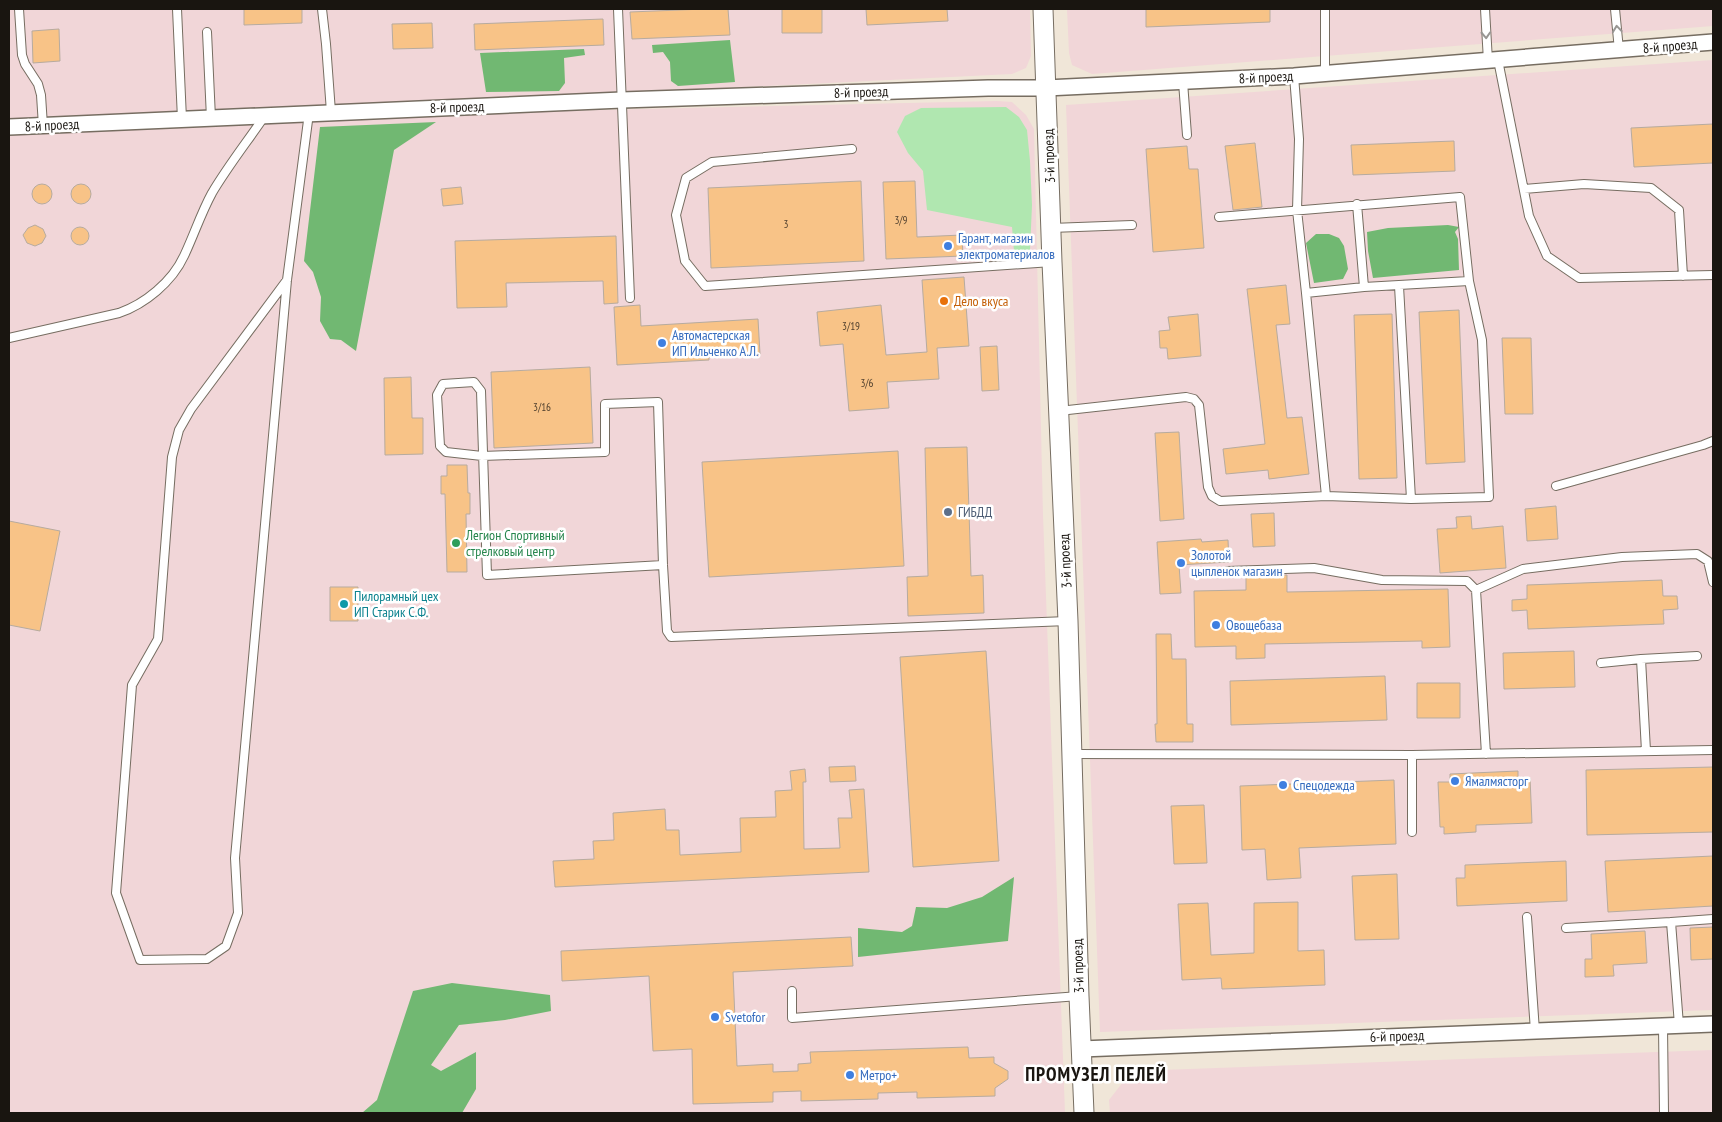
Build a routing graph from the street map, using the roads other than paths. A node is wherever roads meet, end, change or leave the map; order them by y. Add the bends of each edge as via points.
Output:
1 (19, 9) edge
2 (177, 9) edge
3 (322, 9) edge
4 (618, 9) edge
5 (1043, 9) edge
6 (1324, 9) edge
7 (1485, 9) edge
8 (1615, 9) edge
9 (207, 32) dead end
10 (1713, 42) edge
11 (1619, 50) junction
12 (1493, 60) junction
13 (1325, 74) junction
14 (1294, 76) junction
15 (1183, 82) junction
16 (1046, 88) junction
17 (622, 100) junction
18 (330, 112) junction
19 (308, 114) junction
20 (265, 115) junction
21 (211, 118) junction
22 (182, 119) junction
23 (43, 126) junction
24 (9, 127) edge
25 (1187, 134) dead end
26 (852, 149) dead end
27 (1524, 189) junction
28 (1357, 204) junction
29 (1297, 210) junction
30 (1219, 217) dead end
31 (1132, 226) dead end
32 (1051, 228) junction
33 (1052, 262) junction
34 (1713, 275) edge
35 (1683, 276) junction
36 (287, 280) junction
37 (1469, 282) junction
38 (1399, 286) junction
39 (1364, 288) junction
40 (1306, 293) junction
41 (630, 298) dead end
42 (9, 338) edge
43 (1059, 411) junction
44 (1713, 441) edge
45 (482, 456) junction
46 (1556, 486) dead end
47 (1326, 496) junction
48 (1411, 499) junction
49 (663, 565) junction
50 (1228, 571) dead end
51 (1713, 582) edge
52 (1476, 590) junction
53 (1068, 621) junction
54 (1697, 656) dead end
55 (1641, 659) junction
56 (1601, 663) dead end
57 (1713, 750) edge
58 (1646, 751) junction
59 (1072, 754) junction
60 (1486, 754) junction
61 (1412, 755) junction
62 (1412, 832) dead end
63 (1527, 917) dead end
64 (1713, 919) edge
65 (1672, 922) junction
66 (1566, 928) dead end
67 (792, 991) dead end
68 (1079, 996) junction
69 (1713, 1024) edge
70 (1679, 1025) junction
71 (1663, 1026) junction
72 (1535, 1031) junction
73 (1081, 1049) junction
74 (1084, 1113) edge
75 (1664, 1113) edge

1 - 23 lane via 22,55 38,84
2 - 22 lane
3 - 18 lane
4 - 17 lane
5 - 16 street, 3-й проезд
6 - 13 lane
7 -> 12 lane
11 -> 8 lane
9 - 21 lane
10 - 11 street, 8-й проезд
11 - 12 street, 8-й проезд
12 - 13 street, 8-й проезд
12 - 27 lane
13 - 14 street, 8-й проезд
14 - 15 street, 8-й проезд
14 - 29 lane via 1299,139
15 - 16 street, 8-й проезд
15 - 25 lane
16 - 17 street, 8-й проезд
16 - 32 street, 3-й проезд
17 - 18 street, 8-й проезд
17 - 41 lane
18 - 19 street, 8-й проезд
19 - 20 street, 8-й проезд
19 - 36 lane
20 - 21 street, 8-й проезд
20 - 42 lane via 213,192 183,258 153,293 133,308 119,313
21 - 22 street, 8-й проезд
22 - 23 street, 8-й проезд
23 - 24 street, 8-й проезд
26 - 33 lane via 712,162 686,178 676,215 684,261 705,286
27 - 35 lane via 1529,216 1547,256 1578,278
27 - 35 lane via 1584,184 1651,188 1679,210
28 - 29 lane
28 - 37 lane via 1460,197
28 - 39 lane
29 - 30 lane
29 - 40 lane
31 - 32 lane
32 - 33 street, 3-й проезд
33 - 43 street, 3-й проезд
34 - 35 lane
36 - 36 lane via 235,858 238,913 226,946 207,959 140,960 116,893 132,685 158,639 172,457 179,430 192,408
37 - 38 lane
37 - 48 lane via 1482,340 1489,497
38 - 39 lane
38 - 48 lane
39 - 40 lane
40 - 47 lane
43 - 47 lane via 1186,397 1194,399 1199,405 1208,487 1212,496 1220,501
43 - 53 street, 3-й проезд
44 - 46 lane
45 - 45 lane via 481,391 474,382 443,384 437,395 440,446 446,452
45 - 49 lane via 488,575
45 - 49 lane via 605,452 604,404 658,402
47 - 48 lane
49 - 53 lane via 670,637
50 - 52 lane via 1314,568 1382,580 1468,581
51 - 52 lane via 1708,561 1697,554 1622,557 1522,569
52 - 60 lane
53 - 59 street, 3-й проезд
54 - 55 lane
55 - 56 lane
55 - 58 lane
57 - 58 lane
58 - 60 lane
59 - 61 lane
59 - 68 street, 3-й проезд
60 - 61 lane
61 - 62 lane
63 - 72 lane
64 - 65 lane
65 - 66 lane
65 - 70 lane
67 - 68 lane via 792,1018
68 - 73 street, 3-й проезд
69 - 70 street, 6-й проезд
70 - 71 street, 6-й проезд
71 - 72 street, 6-й проезд
71 - 75 lane
72 - 73 street, 6-й проезд
73 - 74 street, 3-й проезд

